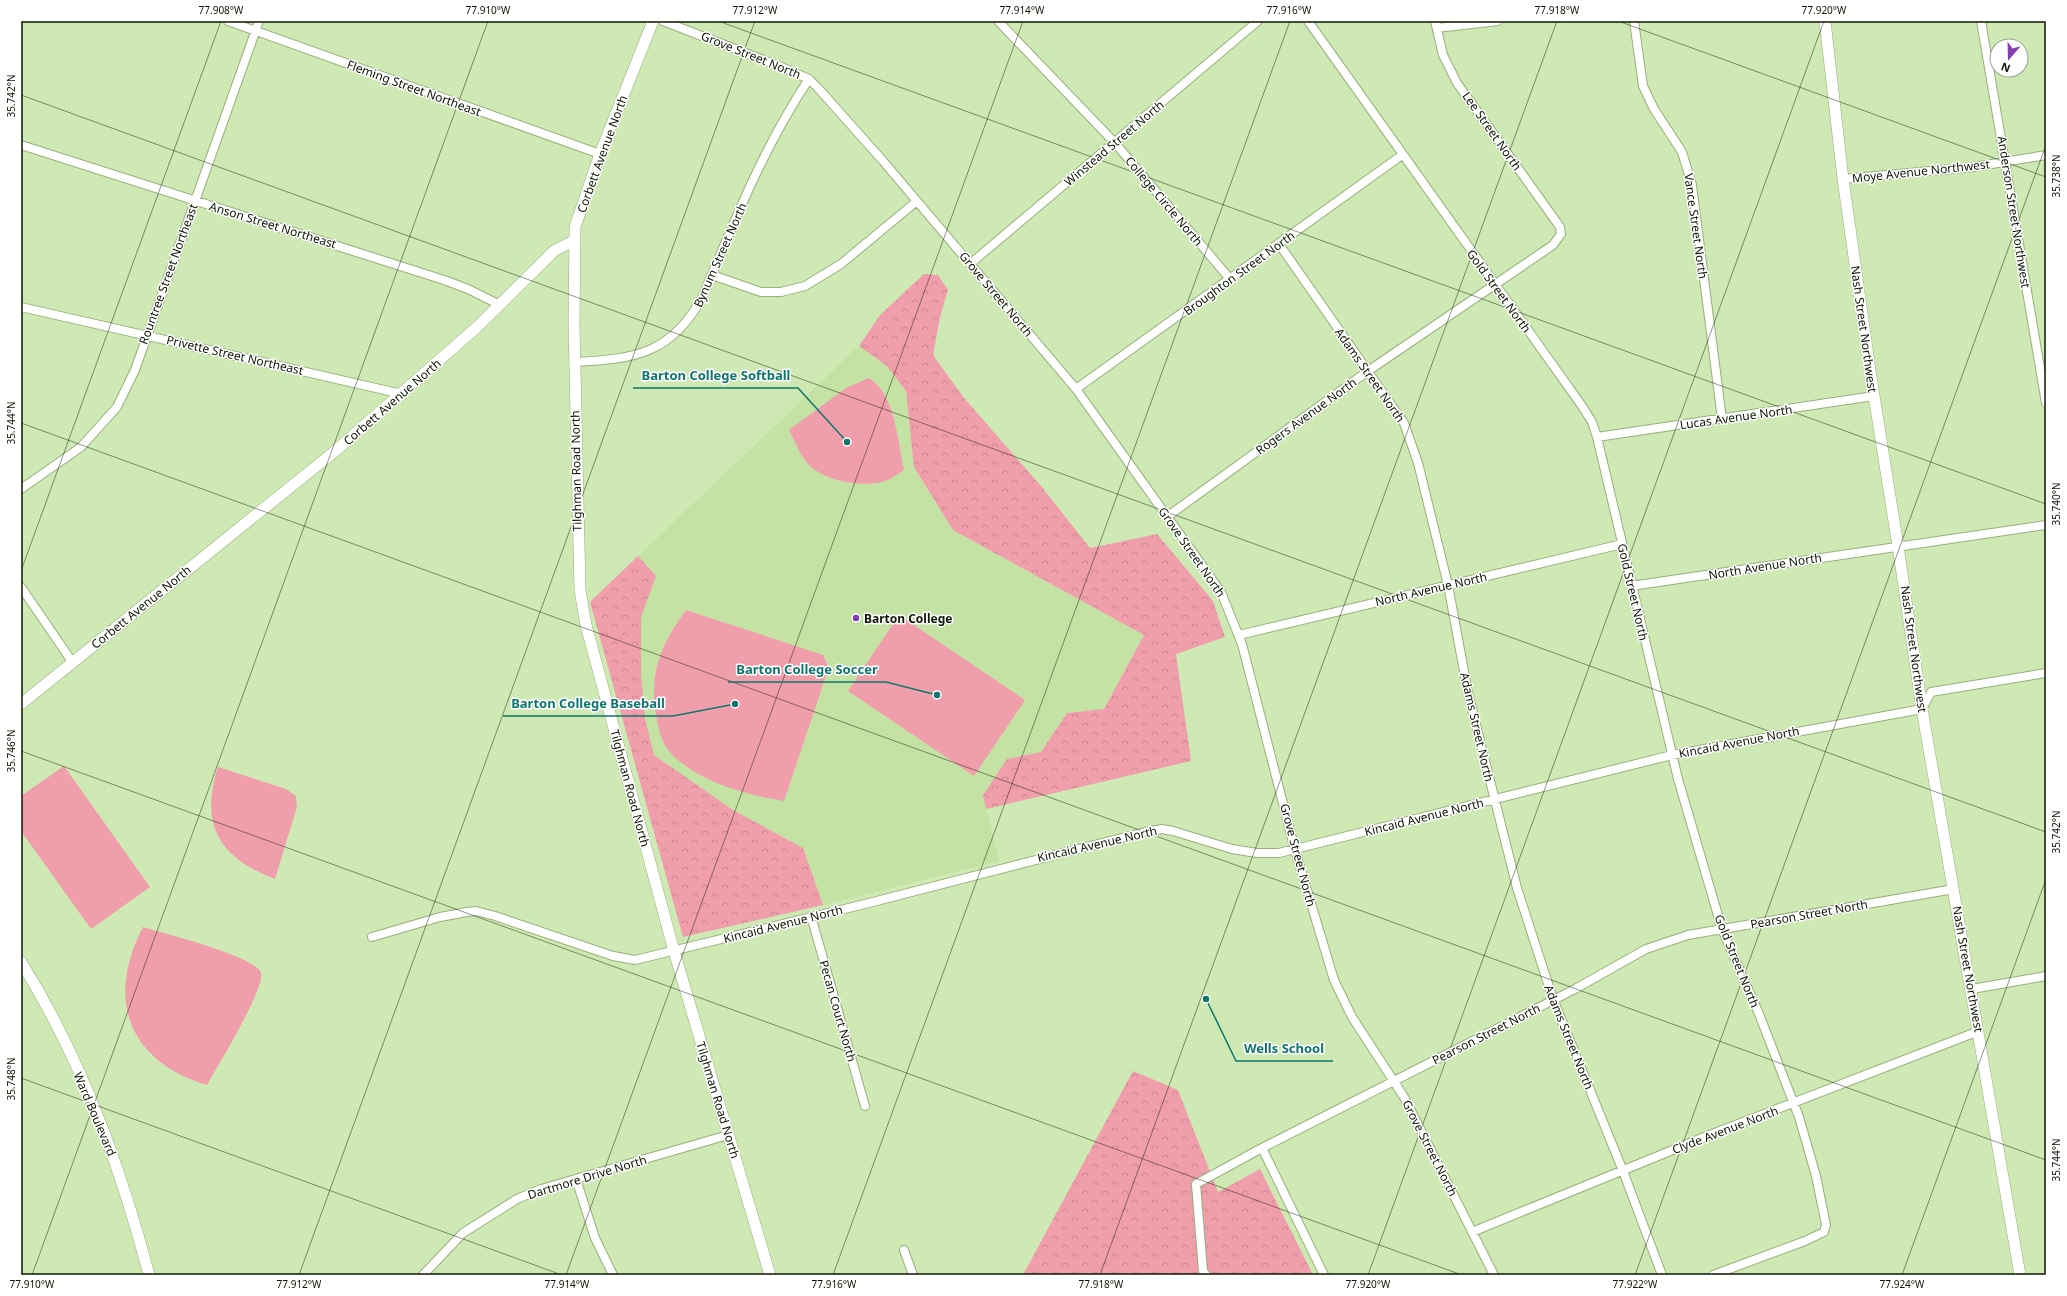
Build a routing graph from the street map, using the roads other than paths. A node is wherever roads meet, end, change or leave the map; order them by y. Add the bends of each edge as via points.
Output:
1 (228, 21) edge
2 (259, 21) edge
3 (653, 21) edge
4 (663, 21) edge
5 (998, 21) edge
6 (1258, 21) edge
7 (1308, 21) edge
8 (1498, 21) edge
9 (1634, 21) edge
10 (1825, 21) edge
11 (1982, 21) edge
12 (1436, 24) edge
13 (255, 31) junction
14 (809, 79) junction
15 (1115, 143) junction
16 (21, 145) edge
17 (600, 154) junction
18 (1402, 155) junction
19 (2046, 155) edge
20 (2006, 163) junction
21 (1843, 179) junction
22 (194, 200) junction
23 (917, 201) junction
24 (1561, 234) joint
25 (575, 240) junction
26 (1279, 244) junction
27 (970, 264) junction
28 (712, 275) junction
29 (1230, 279) junction
30 (1493, 284) junction
31 (500, 305) junction
32 (21, 307) edge
33 (146, 335) junction
34 (575, 362) junction
35 (1368, 371) junction
36 (1076, 389) junction
37 (402, 394) junction
38 (1874, 396) junction
39 (2046, 403) edge
40 (1722, 418) junction
41 (1597, 437) junction
42 (21, 489) edge
43 (1168, 516) junction
44 (2046, 525) edge
45 (1622, 544) junction
46 (1898, 546) junction
47 (1448, 585) junction
48 (1631, 586) junction
49 (21, 588) edge
50 (1239, 634) junction
51 (73, 663) junction
52 (2046, 673) edge
53 (21, 704) edge
54 (1922, 709) junction
55 (1672, 755) junction
56 (1494, 800) junction
57 (1295, 850) junction
58 (1954, 889) junction
59 (811, 916) junction
60 (1722, 929) junction
61 (372, 937) dead end
62 (674, 951) junction
63 (21, 962) edge
64 (2046, 976) edge
65 (1972, 989) junction
66 (1553, 1000) junction
67 (1979, 1031) junction
68 (1395, 1080) junction
69 (1794, 1104) junction
70 (865, 1106) dead end
71 (728, 1135) junction
72 (1262, 1148) junction
73 (1623, 1171) junction
74 (576, 1179) junction
75 (1472, 1232) junction
76 (904, 1250) dead end
77 (149, 1275) edge
78 (423, 1275) edge
79 (613, 1275) edge
80 (770, 1275) edge
81 (913, 1275) edge
82 (1206, 1275) edge
83 (1324, 1275) edge
84 (1494, 1275) edge
85 (1662, 1275) edge
86 (1713, 1275) edge
87 (2020, 1275) edge

1 - 13 street, Fleming Street Northeast
2 - 13 street, Rountree Street Northeast
3 - 17 street, Corbett Avenue North
4 - 14 street, Grove Street North
5 - 15 street, College Circle North
6 - 15 street, Winstead Street North
7 - 18 street, Gold Street North
8 - 12 street
9 - 40 street, Vance Street North via 1643,86 1654,109 1682,152 1692,185
10 - 21 street, Nash Street Northwest
11 - 20 street, Anderson Street Northwest
12 - 24 street, Lee Street North via 1443,55 1458,83 1560,227
13 - 17 street, Fleming Street Northeast
13 - 22 street, Rountree Street Northeast
14 - 23 street, Grove Street North
14 - 28 street, Bynum Street North via 787,112 771,143
15 - 27 street, Winstead Street North
15 - 29 street, College Circle North
16 - 22 street, Anson Street Northeast
17 - 25 street, Corbett Avenue North via 575,227
18 - 26 street, Broughton Street North
18 - 30 street, Gold Street North
19 - 20 street, Moye Avenue Northwest
20 - 21 street, Moye Avenue Northwest
20 - 39 street, Anderson Street Northwest
21 - 38 street, Nash Street Northwest
22 - 31 street, Anson Street Northeast via 444,280
22 - 33 street, Rountree Street Northeast
23 - 27 street, Grove Street North
23 - 28 street via 841,264 805,286 781,292 761,292
24 - 30 street, Rogers Avenue North via 1553,245
25 - 31 street, Corbett Avenue North via 554,251
25 - 34 street, Tilghman Road North
26 - 29 street, Broughton Street North
26 - 35 street, Adams Street North
27 - 36 street, Grove Street North
28 - 34 street, Bynum Street North via 694,312 670,339 658,347 614,360
29 - 36 street, Broughton Street North
30 - 35 street, Rogers Avenue North
30 - 41 street, Gold Street North via 1582,406 1592,422
31 - 37 street, Corbett Avenue North
32 - 33 street, Privette Street Northeast
33 - 37 street, Privette Street Northeast
33 - 42 street, Rountree Street Northeast via 128,384 108,419 81,447
34 - 62 street, Tilghman Road North via 578,544 582,607
35 - 43 street, Rogers Avenue North
35 - 47 street, Adams Street North via 1409,434
36 - 43 street, Grove Street North
37 - 51 street, Corbett Avenue North
38 - 40 street, Lucas Avenue North
38 - 46 street, Nash Street Northwest
40 - 41 street, Lucas Avenue North
41 - 45 street, Gold Street North
43 - 50 street, Grove Street North via 1221,592
44 - 46 street, North Avenue North
45 - 47 street, North Avenue North
45 - 48 street, Gold Street North
46 - 48 street, North Avenue North
46 - 54 street, Nash Street Northwest
47 - 50 street, North Avenue North
47 - 56 street, Adams Street North via 1468,693
48 - 55 street, Gold Street North
49 - 51 street
50 - 57 street, Grove Street North via 1276,767
51 - 53 street, Corbett Avenue North
52 - 54 street via 1931,692
54 - 55 street, Kincaid Avenue North
54 - 58 street, Nash Street Northwest
55 - 56 street, Kincaid Avenue North
55 - 60 street, Gold Street North
56 - 57 street, Kincaid Avenue North
56 - 66 street, Adams Street North via 1517,888
57 - 59 street, Kincaid Avenue North via 1257,853 1232,849 1162,829
57 - 68 street, Grove Street North via 1334,980 1363,1036
58 - 60 street, Pearson Street North
58 - 65 street, Nash Street Northwest
59 - 62 street, Kincaid Avenue North
59 - 70 street, Pecan Court North
60 - 66 street, Pearson Street North via 1660,943
60 - 69 street, Gold Street North
61 - 62 street, Kincaid Avenue North via 440,917 476,911 627,960
62 - 71 street, Tilghman Road North
63 - 77 street, Ward Boulevard via 47,1009 87,1093 117,1168
64 - 65 street
65 - 67 street, Nash Street Northwest
66 - 68 street, Pearson Street North
66 - 73 street, Adams Street North
67 - 69 street, Clyde Avenue North
67 - 87 street, Nash Street Northwest
68 - 72 street, Pearson Street North
68 - 75 street, Grove Street North
69 - 73 street, Clyde Avenue North
69 - 86 street, Gold Street North via 1816,1176 1826,1228 1824,1232 1805,1241
71 - 74 street, Dartmore Drive North
71 - 80 street, Tilghman Road North
72 - 82 street, Pearson Street North via 1196,1184
72 - 83 street
73 - 75 street, Clyde Avenue North
73 - 85 street, Adams Street North
74 - 78 street, Dartmore Drive North via 529,1194 489,1216 463,1233
74 - 79 street via 595,1238
75 - 84 street, Grove Street North
76 - 81 street

